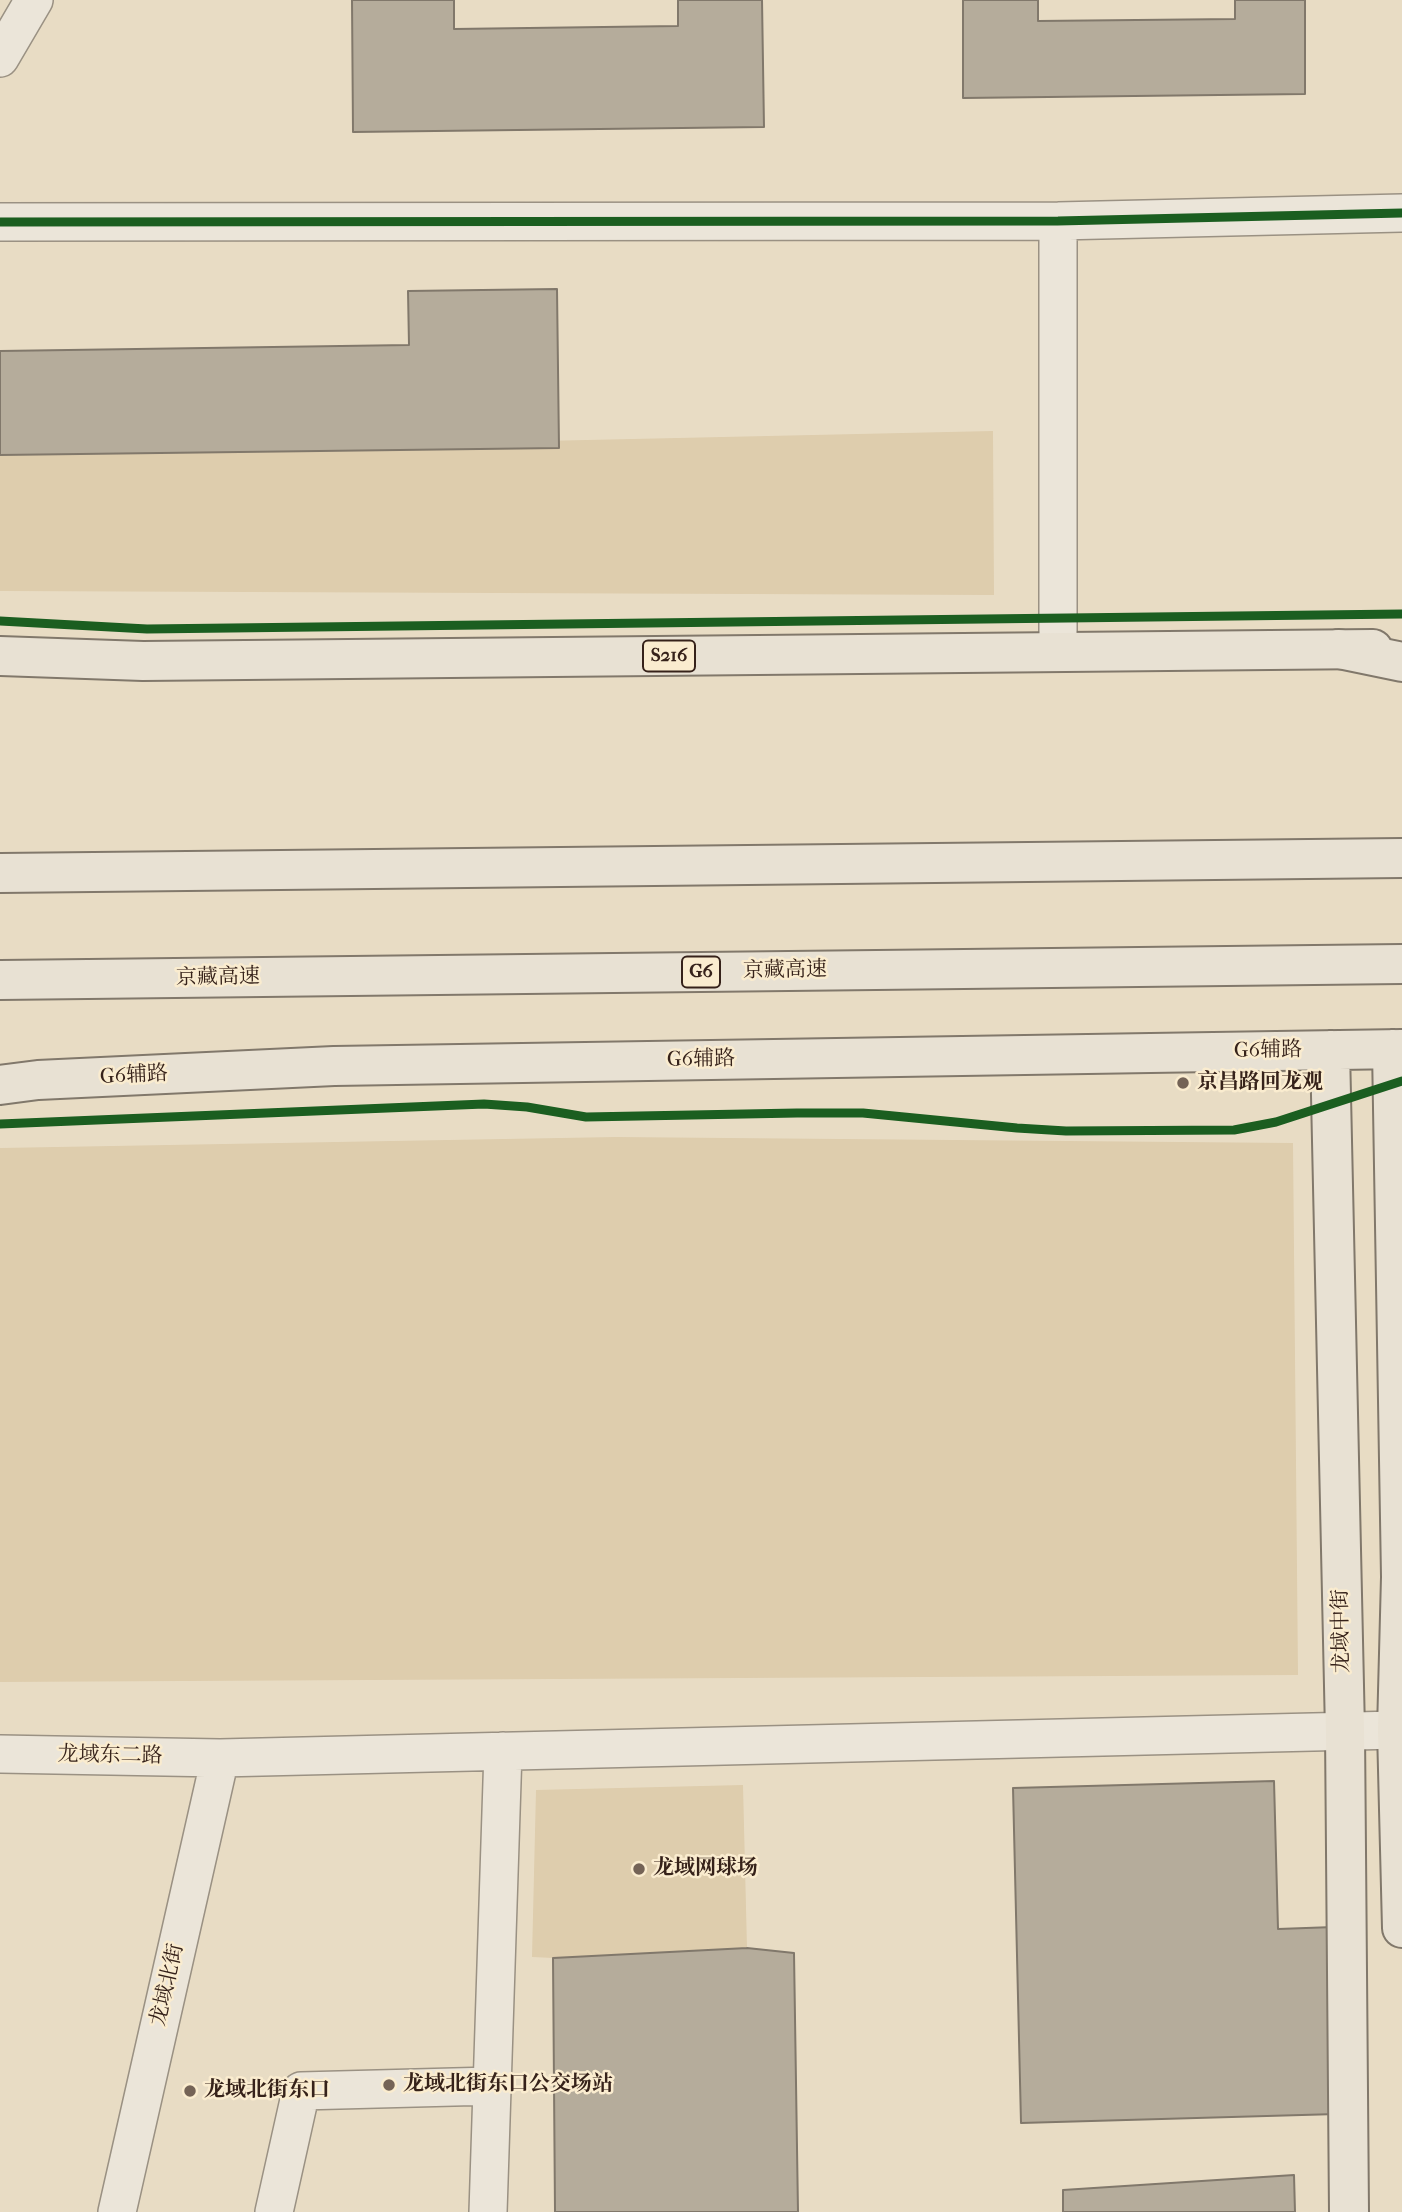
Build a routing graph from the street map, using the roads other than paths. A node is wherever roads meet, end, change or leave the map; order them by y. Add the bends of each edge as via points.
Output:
1 (34, 0) edge
2 (0, 58) edge
3 (1402, 213) edge
4 (1058, 221) junction
5 (0, 222) edge
6 (1339, 649) junction
7 (1402, 649) edge
8 (1058, 652) junction
9 (0, 656) edge
10 (1402, 662) edge
11 (1402, 858) edge
12 (0, 873) edge
13 (1402, 964) edge
14 (0, 980) edge
15 (1397, 1049) edge
16 (1330, 1050) junction
17 (0, 1085) edge
18 (1401, 1577) edge
19 (1397, 1730) junction
20 (1345, 1731) junction
21 (503, 1751) junction
22 (0, 1754) edge
23 (220, 1758) junction
24 (1402, 1928) edge
25 (492, 2086) junction
26 (117, 2212) edge
27 (274, 2212) edge
28 (488, 2212) edge
29 (1349, 2212) edge

1 - 2 street
3 - 4 street
4 - 5 street
4 - 8 street
6 - 7 main road, S216
6 - 8 main road, S216
6 - 10 main road
8 - 9 main road, S216 via 143,661
11 - 12 main road
13 - 14 main road, 京藏高速 / G6
15 - 16 main road, G6辅路
15 - 18 main road
16 - 17 main road, G6辅路 via 334,1066
16 - 20 main road, 龙域中街
18 - 19 main road
19 - 20 street, 龙域东二路
19 - 24 main road
20 - 21 street, 龙域东二路
20 - 29 main road, 龙域中街
21 - 23 street, 龙域东二路
21 - 25 street
22 - 23 street, 龙域东二路
23 - 26 street, 龙域北街
25 - 27 street via 301,2091
25 - 28 street

